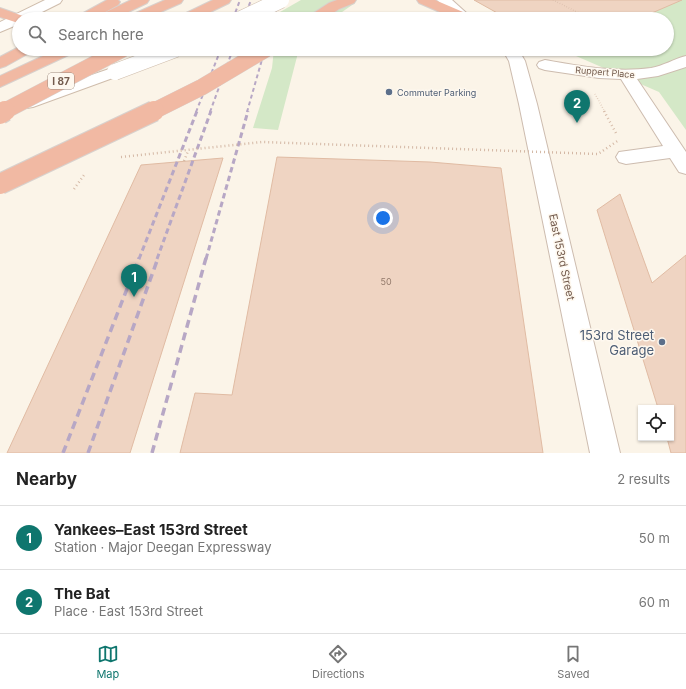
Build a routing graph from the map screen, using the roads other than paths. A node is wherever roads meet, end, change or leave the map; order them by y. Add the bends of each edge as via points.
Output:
1 (55, 0) edge
2 (118, 0) edge
3 (142, 0) edge
4 (176, 0) edge
5 (224, 0) edge
6 (281, 0) edge
7 (349, 0) edge
8 (424, 0) edge
9 (444, 0) edge
10 (338, 3) edge
11 (0, 12) edge
12 (36, 12) edge
13 (96, 12) edge
14 (117, 12) edge
15 (149, 12) edge
16 (199, 12) edge
17 (256, 12) edge
18 (324, 12) edge
19 (450, 12) edge
20 (457, 12) edge
21 (12, 19) edge
22 (12, 25) edge
23 (0, 28) edge
24 (12, 30) edge
25 (0, 43) edge
26 (13, 56) edge
27 (30, 56) edge
28 (55, 56) edge
29 (110, 56) edge
30 (157, 56) edge
31 (255, 56) edge
32 (514, 56) edge
33 (686, 61) edge
34 (0, 63) edge
35 (546, 65) dead end
36 (626, 76) junction
37 (0, 77) edge
38 (0, 82) edge
39 (0, 113) edge
40 (622, 148) road end
41 (675, 151) junction
42 (686, 167) edge
43 (0, 184) edge
44 (605, 453) edge

1 - 12 street
2 - 13 highway
3 - 14 highway
4 - 15 highway
5 - 16 highway
6 - 17 street, bridge
7 - 10 highway
8 - 19 highway
9 - 20 street
10 - 18 highway
11 - 21 highway
22 - 23 street
24 - 25 street
26 - 34 highway
27 - 37 highway
28 - 38 highway, I 87
29 - 39 highway, I 87, bridge
30 - 39 street, bridge
31 - 43 highway, bridge via 177,100
32 - 44 street, East 153rd Street
33 - 36 street, Ruppert Place via 658,72
35 - 36 street, Ruppert Place
36 - 41 street
40 - 41 street
41 - 42 street

